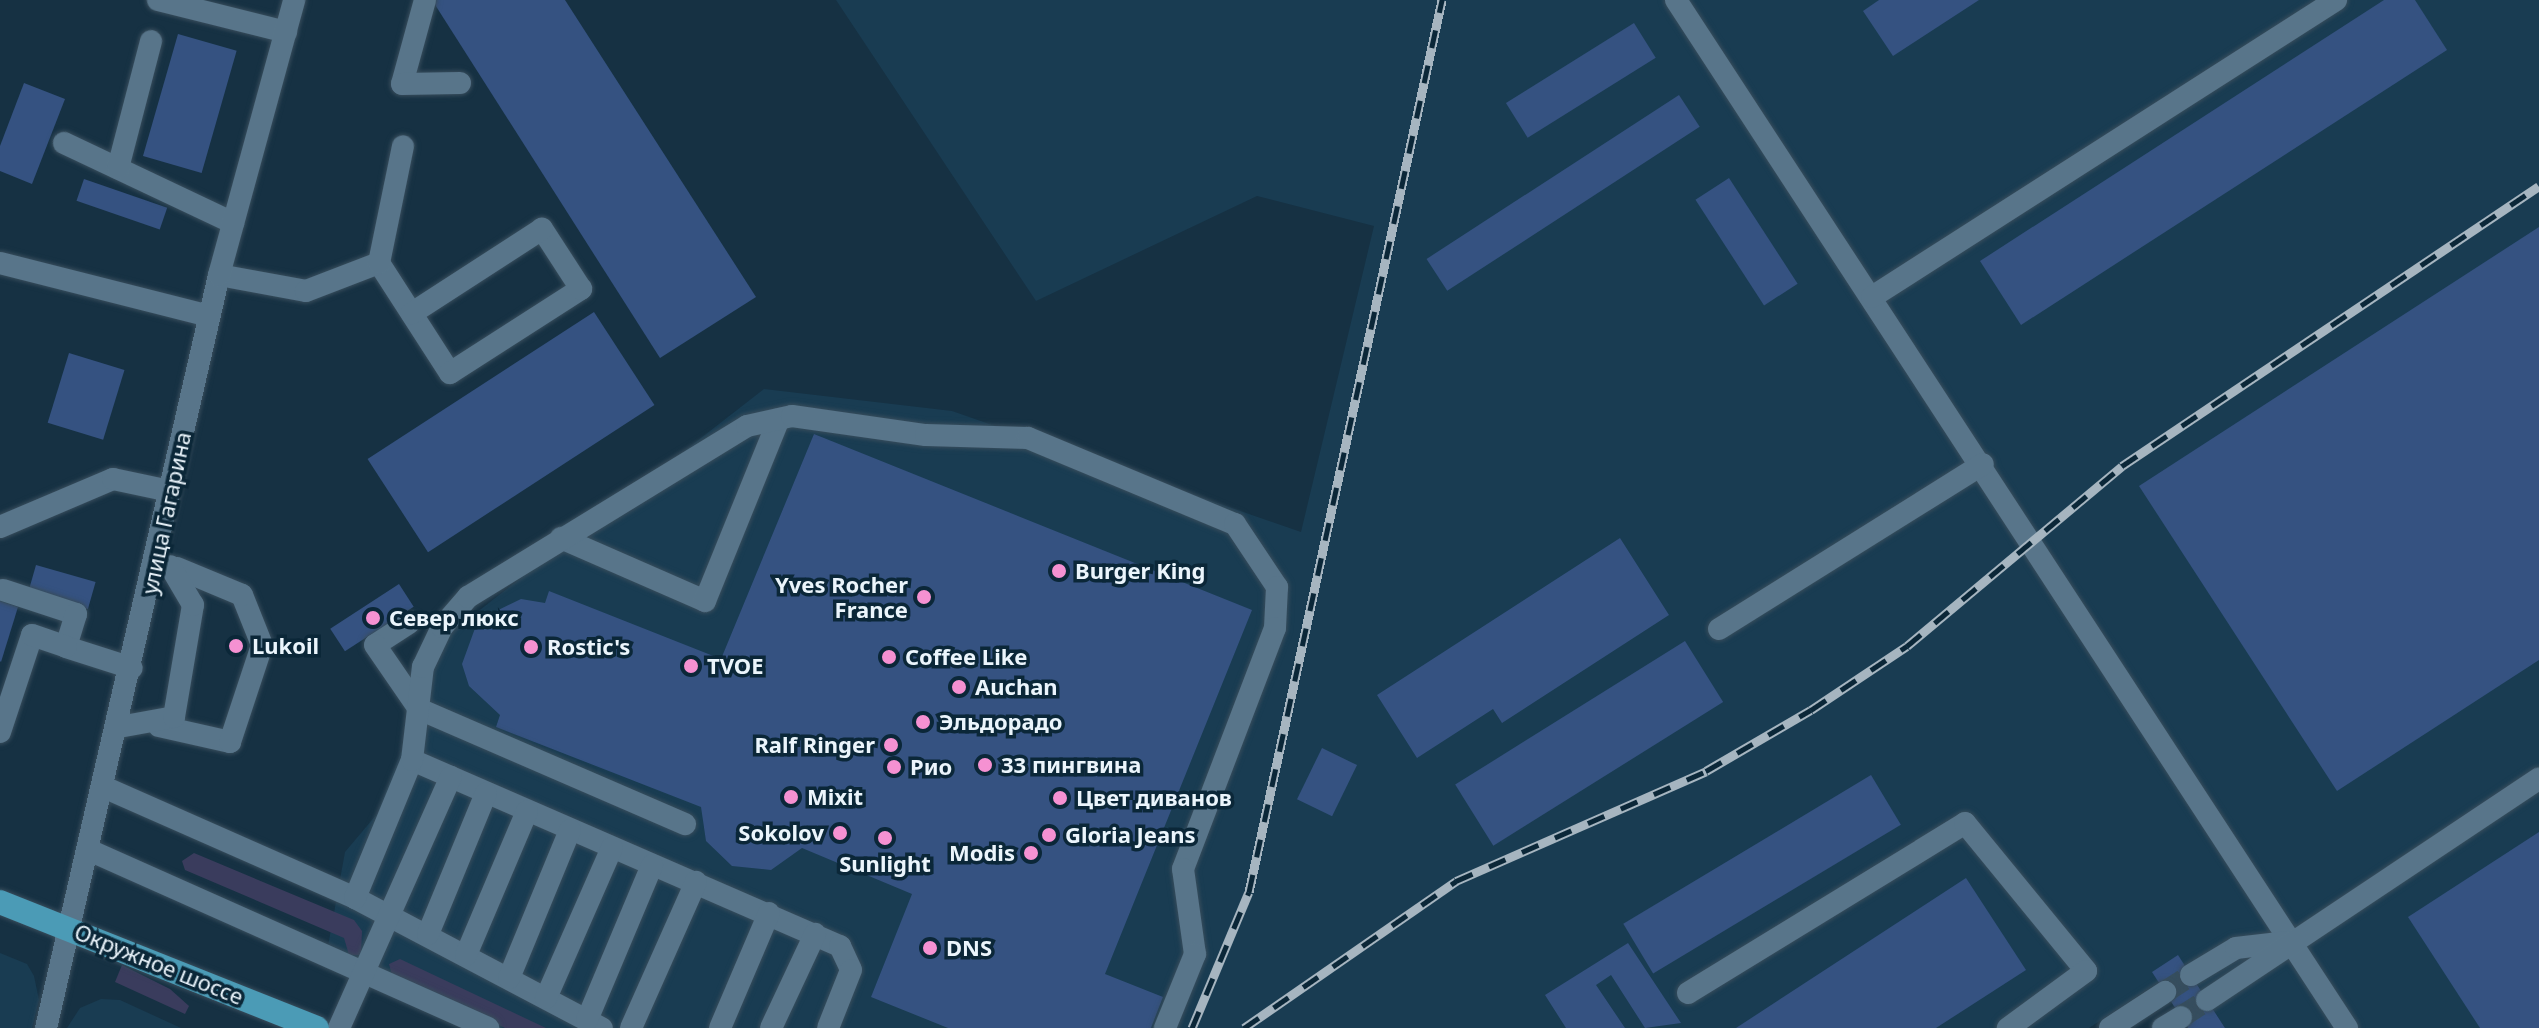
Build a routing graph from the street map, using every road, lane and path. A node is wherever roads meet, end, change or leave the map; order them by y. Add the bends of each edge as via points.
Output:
1 (158, 0) edge
2 (294, 0) edge
3 (425, 0) edge
4 (1676, 0) edge
5 (2336, 0) edge
6 (286, 32) junction
7 (151, 41) dead end
8 (460, 83) dead end
9 (64, 143) dead end
10 (403, 146) dead end
11 (118, 168) junction
12 (233, 223) junction
13 (0, 263) edge
14 (379, 263) junction
15 (219, 275) junction
16 (1872, 297) junction
17 (412, 313) junction
18 (209, 316) junction
19 (779, 419) junction
20 (1983, 464) junction
21 (170, 491) junction
22 (0, 527) edge
23 (561, 538) junction
24 (155, 561) junction
25 (177, 568) junction
26 (3, 590) dead end
27 (409, 623) dead end
28 (1719, 629) dead end
29 (66, 647) junction
30 (132, 668) junction
31 (419, 709) junction
32 (159, 726) junction
33 (119, 727) junction
34 (0, 732) edge
35 (412, 760) junction
36 (451, 777) junction
37 (2539, 779) edge
38 (106, 788) junction
39 (486, 793) junction
40 (527, 811) junction
41 (685, 824) dead end
42 (570, 830) junction
43 (612, 848) junction
44 (91, 851) junction
45 (652, 865) junction
46 (696, 882) junction
47 (355, 898) junction
48 (0, 902) edge
49 (769, 913) junction
50 (391, 916) junction
51 (72, 928) junction
52 (428, 934) junction
53 (815, 934) junction
54 (2291, 941) junction
55 (466, 955) junction
56 (368, 972) junction
57 (2191, 975) tunnel mouth
58 (509, 978) junction
59 (2165, 992) tunnel mouth
60 (1688, 993) dead end
61 (546, 998) junction
62 (2207, 1000) tunnel mouth
63 (594, 1024) edge
64 (46, 1028) edge
65 (317, 1028) edge
66 (339, 1028) edge
67 (488, 1028) edge
68 (631, 1028) edge
69 (720, 1028) edge
70 (771, 1028) edge
71 (828, 1028) edge
72 (1165, 1028) edge
73 (2008, 1028) edge
74 (2110, 1028) edge
75 (2347, 1028) edge

1 - 6 street
2 - 6 street, улица Гагарина
3 - 8 street via 402,84
4 - 16 street
5 - 16 street
6 - 12 street, улица Гагарина
7 - 11 street
9 - 11 street
10 - 14 street
11 - 12 street
12 - 15 street, улица Гагарина
13 - 18 street
14 - 15 street via 306,291
14 - 17 street
15 - 18 street, улица Гагарина
16 - 20 street
17 - 17 street via 450,373 581,289 542,229
18 - 21 street, улица Гагарина
19 - 23 street via 713,443
19 - 23 street via 705,601
19 - 72 street via 1028,438 1235,524 1277,587 1275,628 1183,869 1195,954
20 - 28 street
20 - 54 street
21 - 22 street via 113,479
21 - 24 street, улица Гагарина
23 - 31 street via 468,597 442,627 423,667
24 - 25 street
24 - 30 street, улица Гагарина
25 - 32 street via 193,605 174,717
25 - 32 street via 242,595 262,645 230,742
26 - 29 street via 76,614
27 - 31 street via 375,645
29 - 30 street
29 - 34 street via 32,635
30 - 33 street, улица Гагарина
31 - 35 street
31 - 41 street
32 - 33 street
33 - 38 street, улица Гагарина
35 - 36 street
35 - 47 street
36 - 39 street
36 - 50 street
37 - 54 street
38 - 44 street, улица Гагарина
38 - 47 street
39 - 40 street
39 - 52 street
40 - 42 street
40 - 55 street
42 - 43 street
42 - 58 street
43 - 45 street
43 - 61 street
44 - 51 street, улица Гагарина
44 - 56 street
45 - 46 street
45 - 63 street
46 - 49 street
46 - 68 street
47 - 50 street
48 - 51 main road, Окружное шоссе
49 - 53 street
49 - 69 street
50 - 52 street
50 - 56 street
51 - 64 street, улица Гагарина
51 - 65 main road, Окружное шоссе
52 - 55 street
53 - 70 street
53 - 71 street via 846,950 852,962
54 - 57 street via 2236,948
54 - 62 street
54 - 75 street
55 - 58 street
56 - 66 street
56 - 67 street
58 - 61 street
59 - 74 street
60 - 73 street via 1965,823 2086,971
61 - 63 street

